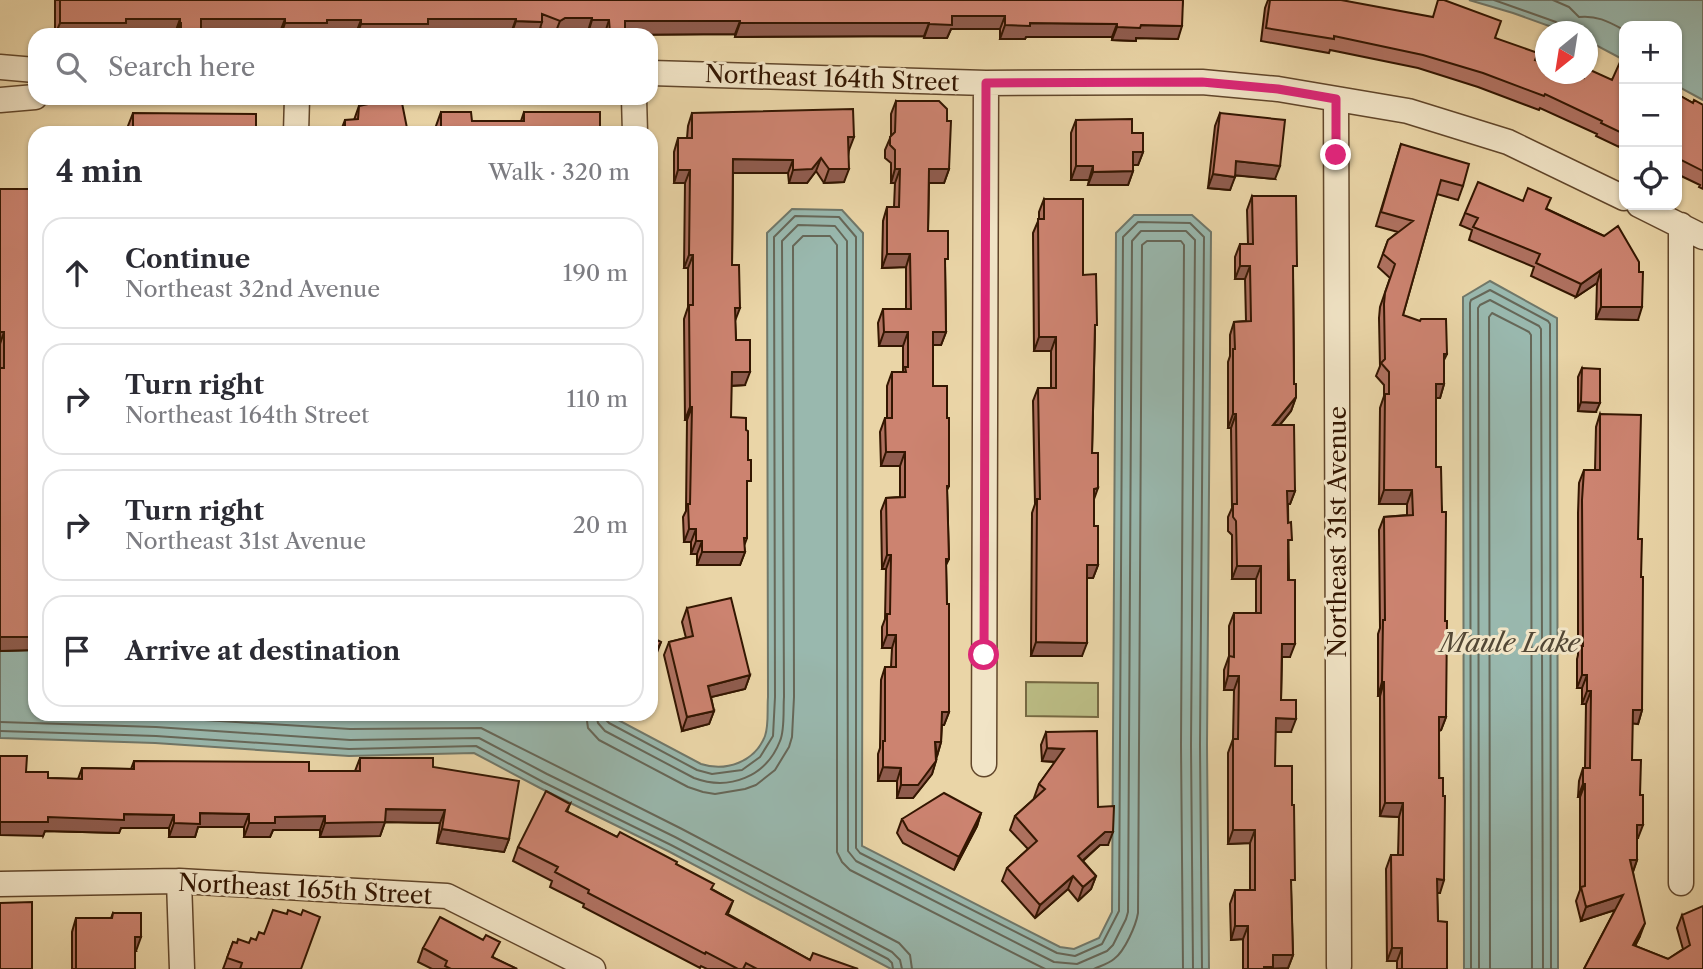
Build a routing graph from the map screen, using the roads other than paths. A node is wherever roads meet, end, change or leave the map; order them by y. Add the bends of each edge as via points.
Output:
1 (0, 67) edge
2 (28, 69) edge
3 (658, 73) edge
4 (986, 83) junction
5 (28, 98) edge
6 (1336, 99) junction
7 (0, 100) edge
8 (297, 105) edge
9 (634, 105) edge
10 (296, 126) edge
11 (635, 126) edge
12 (1619, 196) edge
13 (1650, 210) edge
14 (1681, 225) junction
15 (1703, 237) edge
16 (984, 764) dead end
17 (180, 881) junction
18 (1681, 883) dead end
19 (0, 884) edge
20 (1339, 965) dead end
21 (182, 969) edge
22 (593, 969) edge

1 - 2 street
3 - 4 street, Northeast 164th Street
4 - 6 street, Northeast 164th Street via 1202,82
4 - 16 street
5 - 7 street
6 - 12 street, Northeast 164th Street via 1408,111 1508,142
6 - 20 street, Northeast 31st Avenue
8 - 10 street
9 - 11 street
13 - 14 street
14 - 15 street
14 - 18 street
17 - 19 street, Northeast 165th Street
17 - 21 street
17 - 22 street, Northeast 165th Street via 447,896

